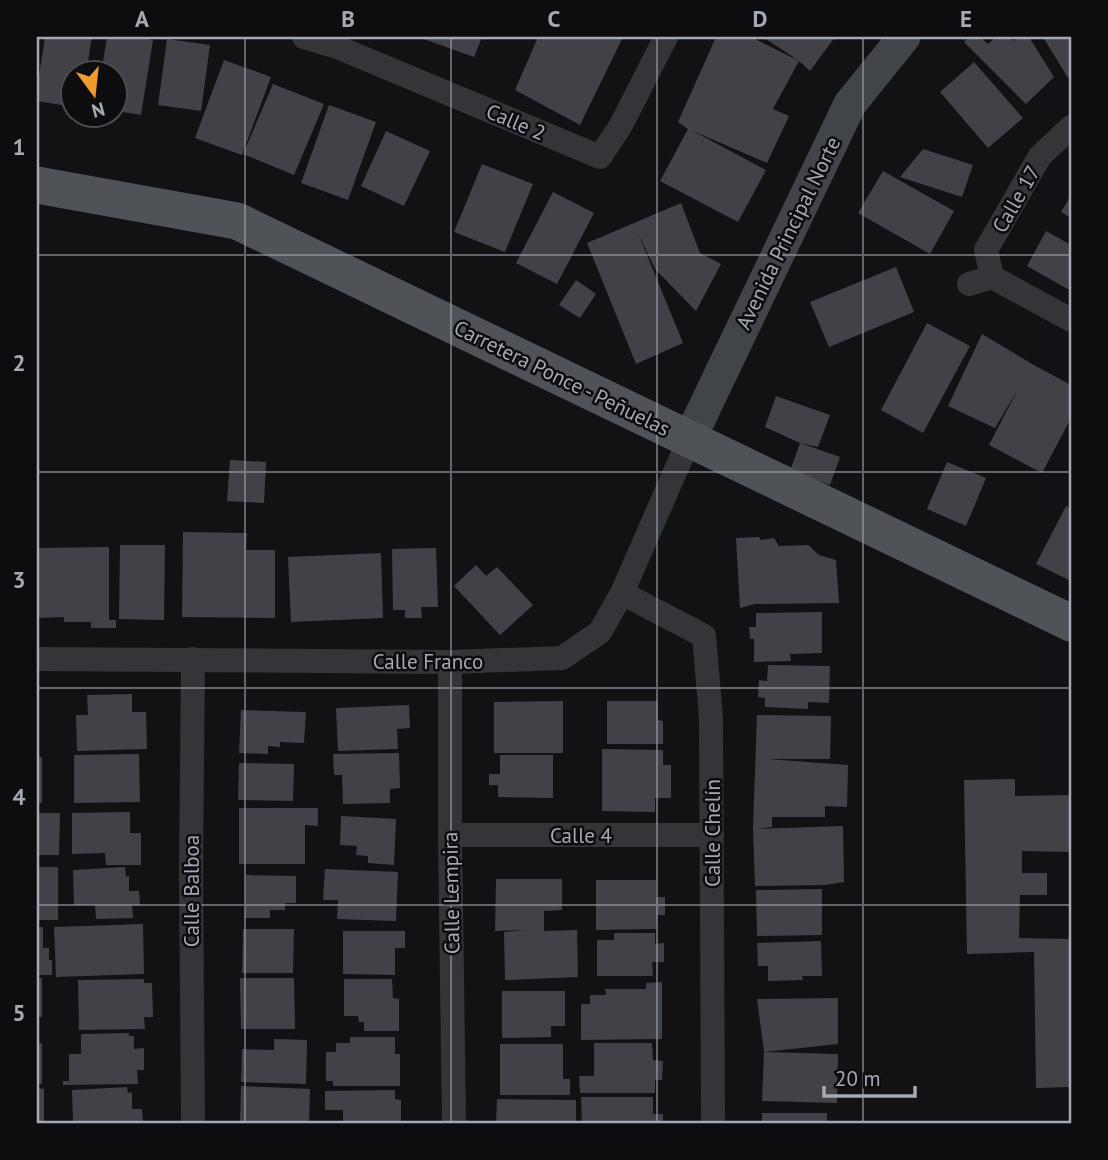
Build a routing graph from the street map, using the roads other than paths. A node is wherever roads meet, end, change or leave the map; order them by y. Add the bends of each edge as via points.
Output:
1 (304, 37) edge
2 (666, 37) edge
3 (904, 37) edge
4 (339, 42) edge
5 (1071, 127) edge
6 (37, 185) edge
7 (1071, 320) edge
8 (689, 440) junction
9 (622, 593) junction
10 (1071, 623) edge
11 (37, 659) edge
12 (193, 659) junction
13 (450, 662) junction
14 (450, 835) junction
15 (712, 835) junction
16 (193, 1123) edge
17 (454, 1123) edge
18 (713, 1123) edge

1 - 4 street, Calle 2
2 - 4 street, Calle 2 via 600,165
3 - 8 street, Avenida Principal Norte via 850,104
5 - 7 street, Calle 17 via 1040,156 986,250 981,281
6 - 8 main road, Carretera Ponce - Peñuelas via 237,221
8 - 9 street, Calle Franco
8 - 10 main road, Carretera Ponce - Peñuelas
9 - 13 street, Calle Franco via 600,632 562,658
9 - 15 street, Calle Chelín via 704,636
11 - 12 street, Calle Franco
12 - 13 street, Calle Franco
12 - 16 street, Calle Balboa
13 - 14 street, Calle Lempira
14 - 15 street, Calle 4
14 - 17 street, Calle Lempira
15 - 18 street, Calle Chelín

